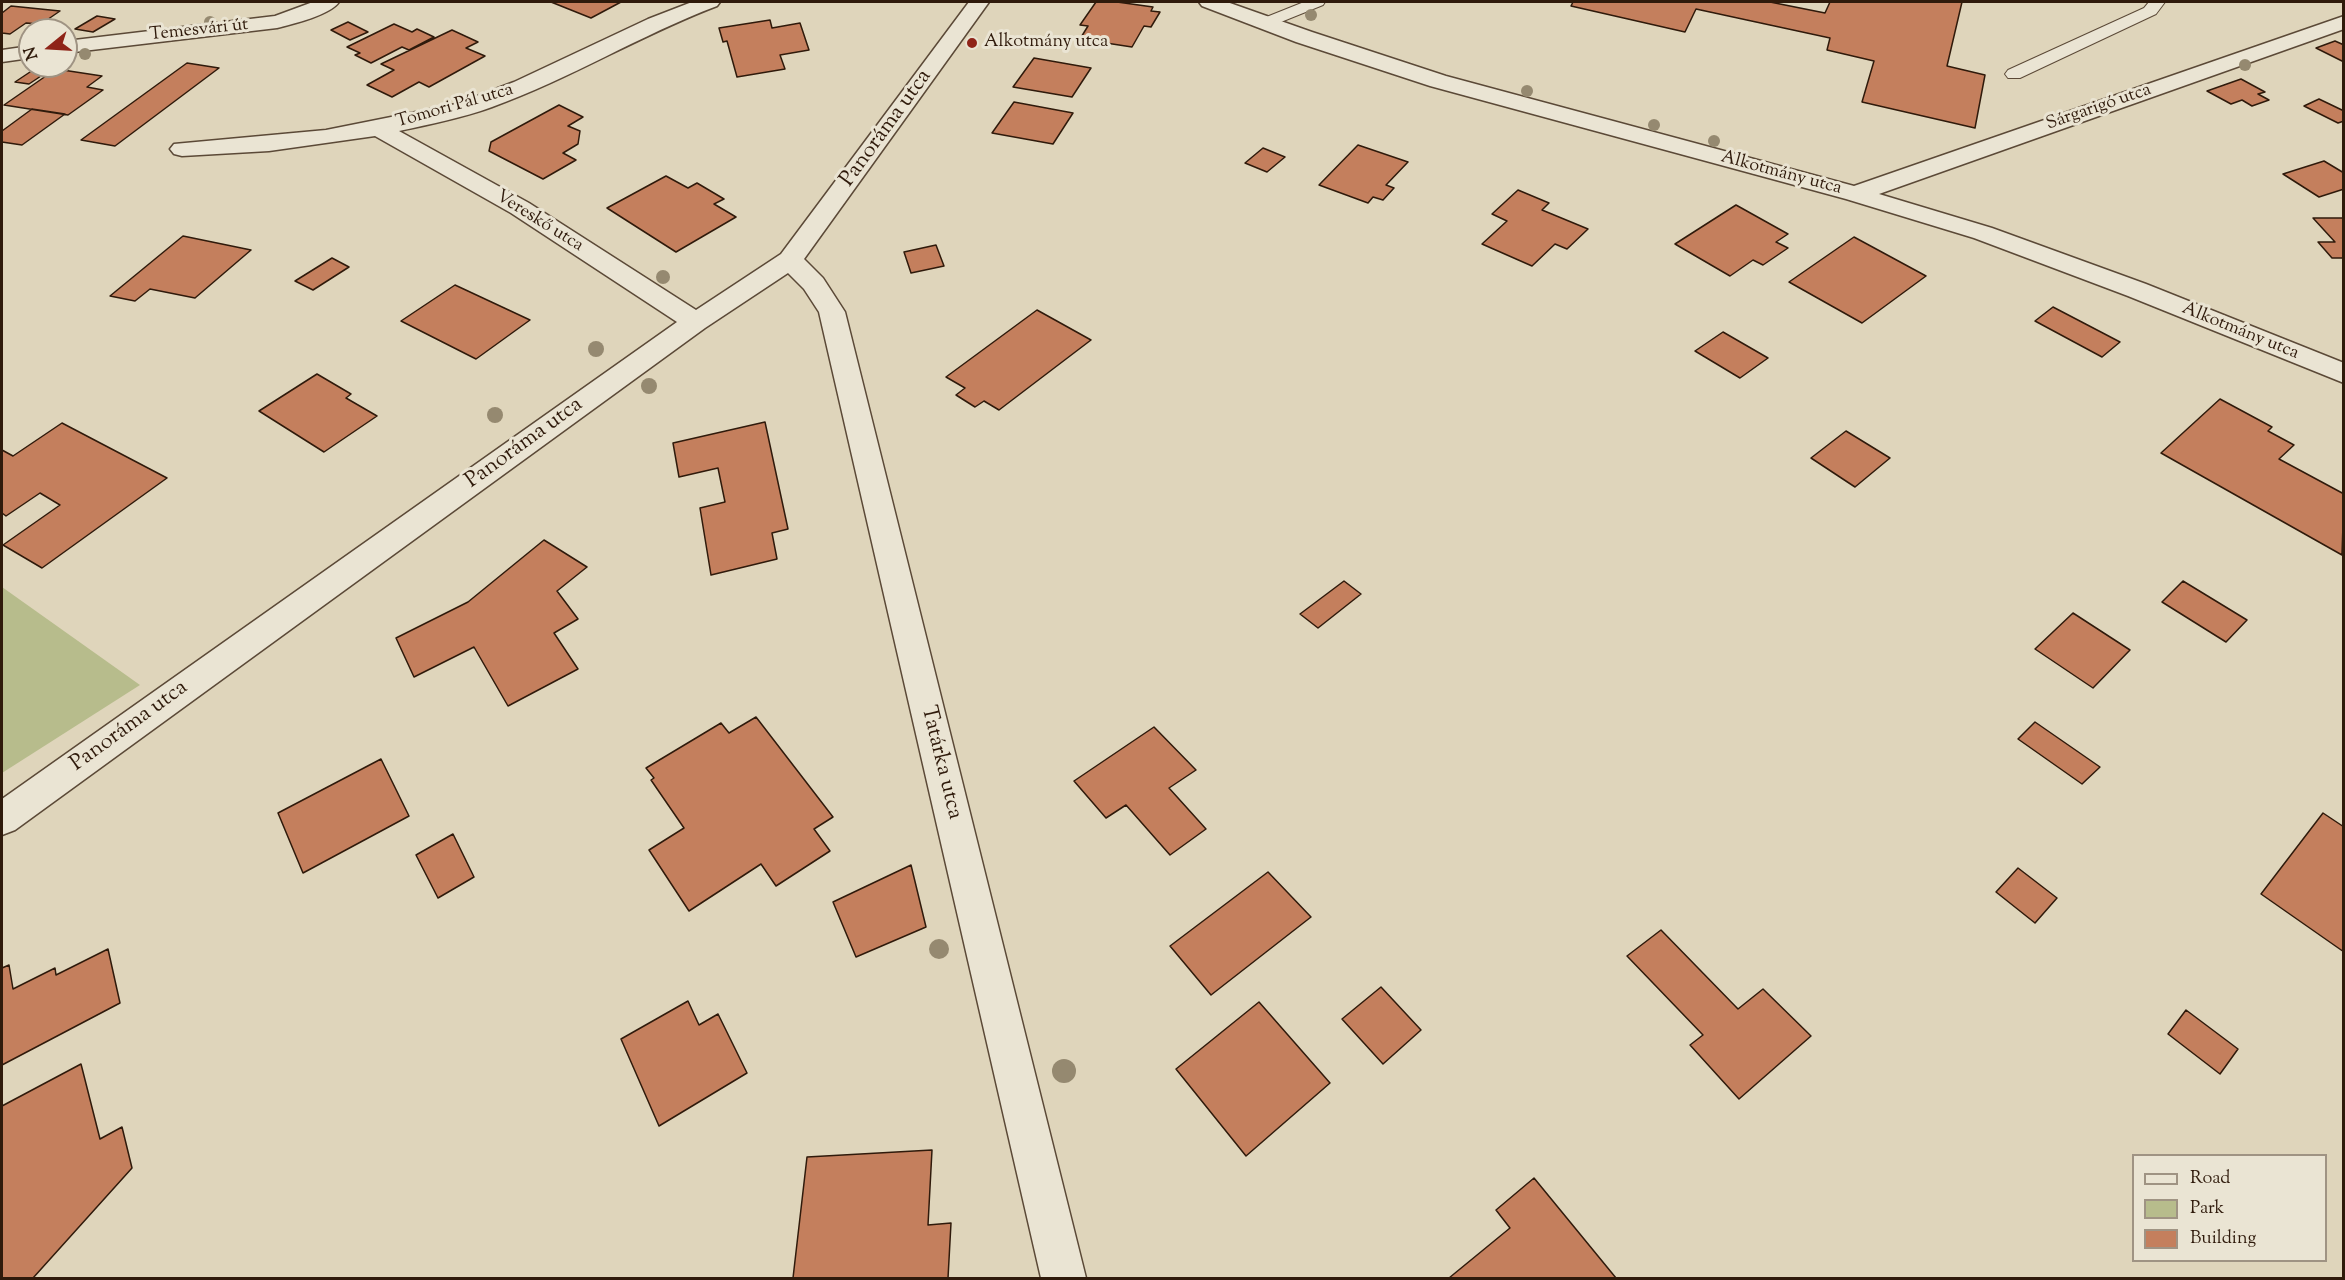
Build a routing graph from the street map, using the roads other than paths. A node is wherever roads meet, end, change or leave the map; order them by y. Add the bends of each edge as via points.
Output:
1 (329, 2) edge
2 (710, 2) edge
3 (979, 2) edge
4 (1209, 2) edge
5 (1317, 2) edge
6 (2157, 2) edge
7 (2343, 22) edge
8 (1265, 23) junction
9 (78, 46) edge
10 (18, 54) edge
11 (2, 56) edge
12 (2014, 74) dead end
13 (378, 128) junction
14 (182, 148) dead end
15 (1855, 194) junction
16 (790, 260) junction
17 (696, 322) junction
18 (2343, 374) edge
19 (2, 819) edge
20 (1064, 1278) edge

1 - 9 street, Temesvári út via 277,22
2 - 13 street, Tomori Pál utca via 492,99
3 - 16 street, Panoráma utca
4 - 8 street, Alkotmány utca
5 - 8 lane
6 - 12 lane via 2150,11
7 - 15 street, Sárgarigó utca
8 - 15 street, Alkotmány utca via 1438,81
10 - 11 street
13 - 14 street, Tomori Pál utca via 242,147
13 - 17 street, Vereskő utca via 520,208
15 - 18 street, Alkotmány utca via 2137,290
16 - 17 street, Panoráma utca
16 - 20 street, Tatárka utca via 832,312
17 - 19 street, Panoráma utca

